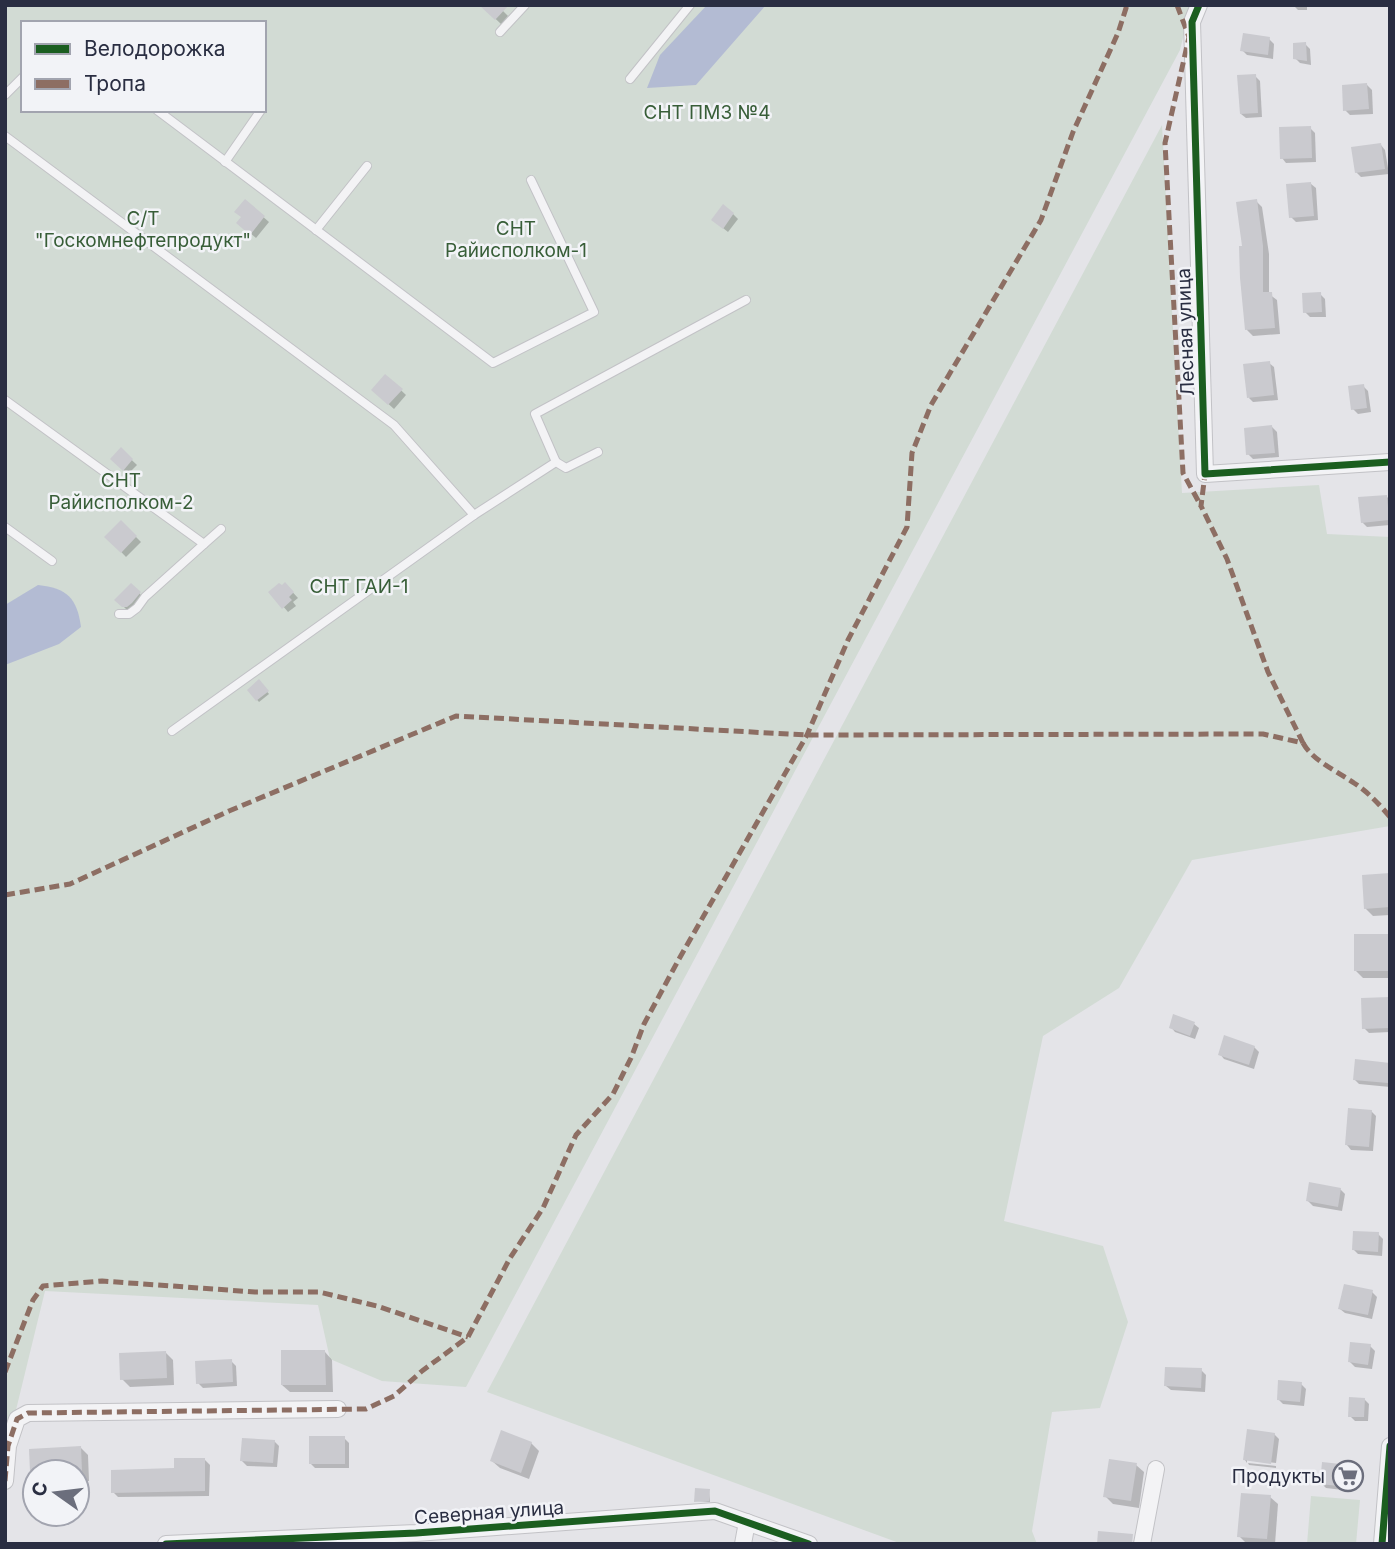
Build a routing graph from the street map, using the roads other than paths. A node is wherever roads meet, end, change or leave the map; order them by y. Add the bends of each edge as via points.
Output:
1 (525, 5) edge
2 (690, 5) edge
3 (1199, 5) edge
4 (500, 32) dead end
5 (21, 79) edge
6 (630, 79) dead end
7 (5, 95) edge
8 (160, 112) edge
9 (260, 112) edge
10 (5, 136) edge
11 (225, 162) junction
12 (367, 166) dead end
13 (531, 180) dead end
14 (316, 230) junction
15 (746, 300) dead end
16 (5, 400) edge
17 (598, 452) dead end
18 (556, 461) junction
19 (1390, 462) edge
20 (474, 515) junction
21 (5, 527) edge
22 (221, 529) dead end
23 (204, 544) junction
24 (52, 561) dead end
25 (119, 614) dead end
26 (172, 731) dead end
27 (338, 1409) dead end
28 (1390, 1446) edge
29 (1156, 1469) dead end
30 (5, 1481) edge
31 (747, 1522) junction
32 (344, 1540) edge
33 (166, 1544) edge
34 (743, 1544) edge
35 (809, 1544) edge
36 (1142, 1544) edge
37 (1382, 1544) edge

1 - 4 lane
2 - 6 lane
3 - 19 street, Лесная улица via 1192,22 1206,474
5 - 7 lane
8 - 11 lane
9 - 11 lane
10 - 20 lane via 394,425
11 - 14 lane
12 - 14 lane
13 - 14 lane via 594,312 493,363
15 - 18 lane via 535,414
16 - 23 lane
17 - 18 lane via 566,468
18 - 20 lane
20 - 26 lane
21 - 24 lane
22 - 23 lane
23 - 25 lane via 137,608
27 - 30 street via 28,1413 17,1419 8,1447
28 - 37 street
29 - 36 street
31 - 32 street, Северная улица via 715,1511
31 - 34 street
31 - 35 street, Северная улица
32 - 33 street, Северная улица

